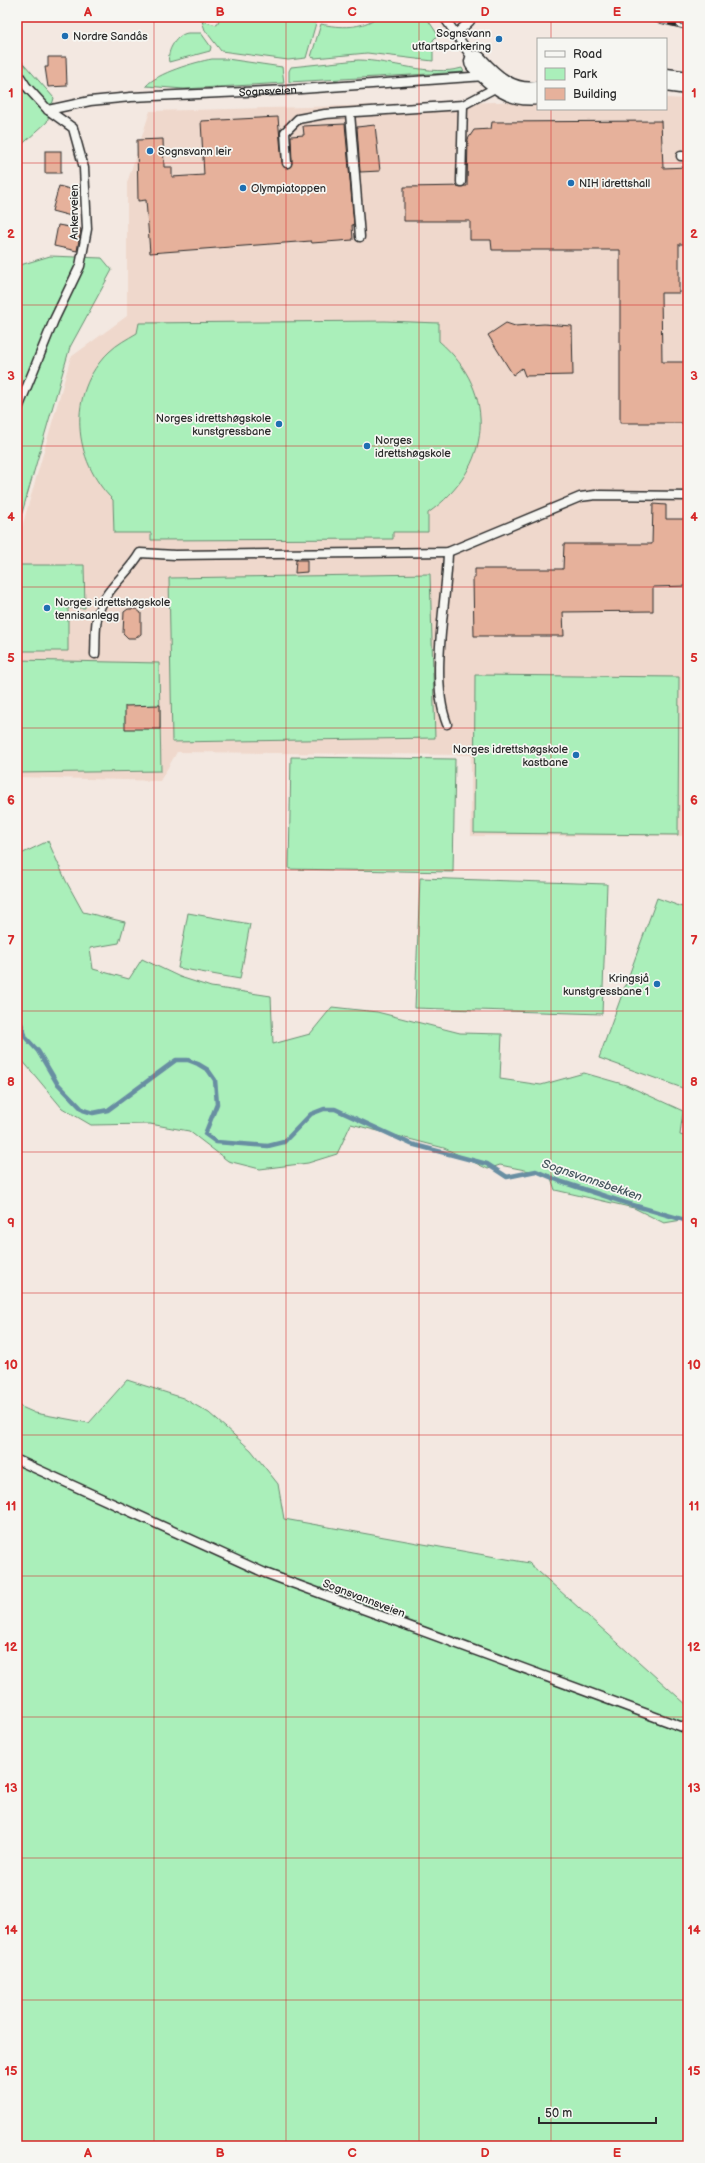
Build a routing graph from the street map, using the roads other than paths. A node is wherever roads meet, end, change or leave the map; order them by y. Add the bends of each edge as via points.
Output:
1 (444, 17) edge
2 (470, 21) dead end
3 (456, 34) junction
4 (17, 72) edge
5 (488, 74) junction
6 (667, 80) edge
7 (688, 83) edge
8 (537, 93) edge
9 (463, 105) junction
10 (48, 110) junction
11 (350, 114) junction
12 (287, 163) dead end
13 (461, 182) dead end
14 (360, 237) dead end
15 (17, 411) edge
16 (688, 496) edge
17 (448, 552) junction
18 (95, 654) dead end
19 (447, 724) dead end
20 (17, 1460) edge
21 (688, 1729) edge

1 - 3 lane
2 - 3 lane
3 - 5 lane
4 - 10 lane, Ankerveien
5 - 8 street via 521,94
5 - 9 lane
5 - 10 lane, Sognsveien via 470,78 287,90 131,97 90,101
6 - 7 street
9 - 11 lane
9 - 13 lane
10 - 15 lane, Ankerveien via 73,128 78,141 86,183 86,241 80,266 54,320
11 - 12 lane via 325,114 298,119 286,132
11 - 14 lane
16 - 17 lane via 580,497
17 - 18 lane via 174,555 140,553 107,594 99,609
17 - 19 lane via 439,652 442,710
20 - 21 lane, Sognsvannsveien via 265,1573

